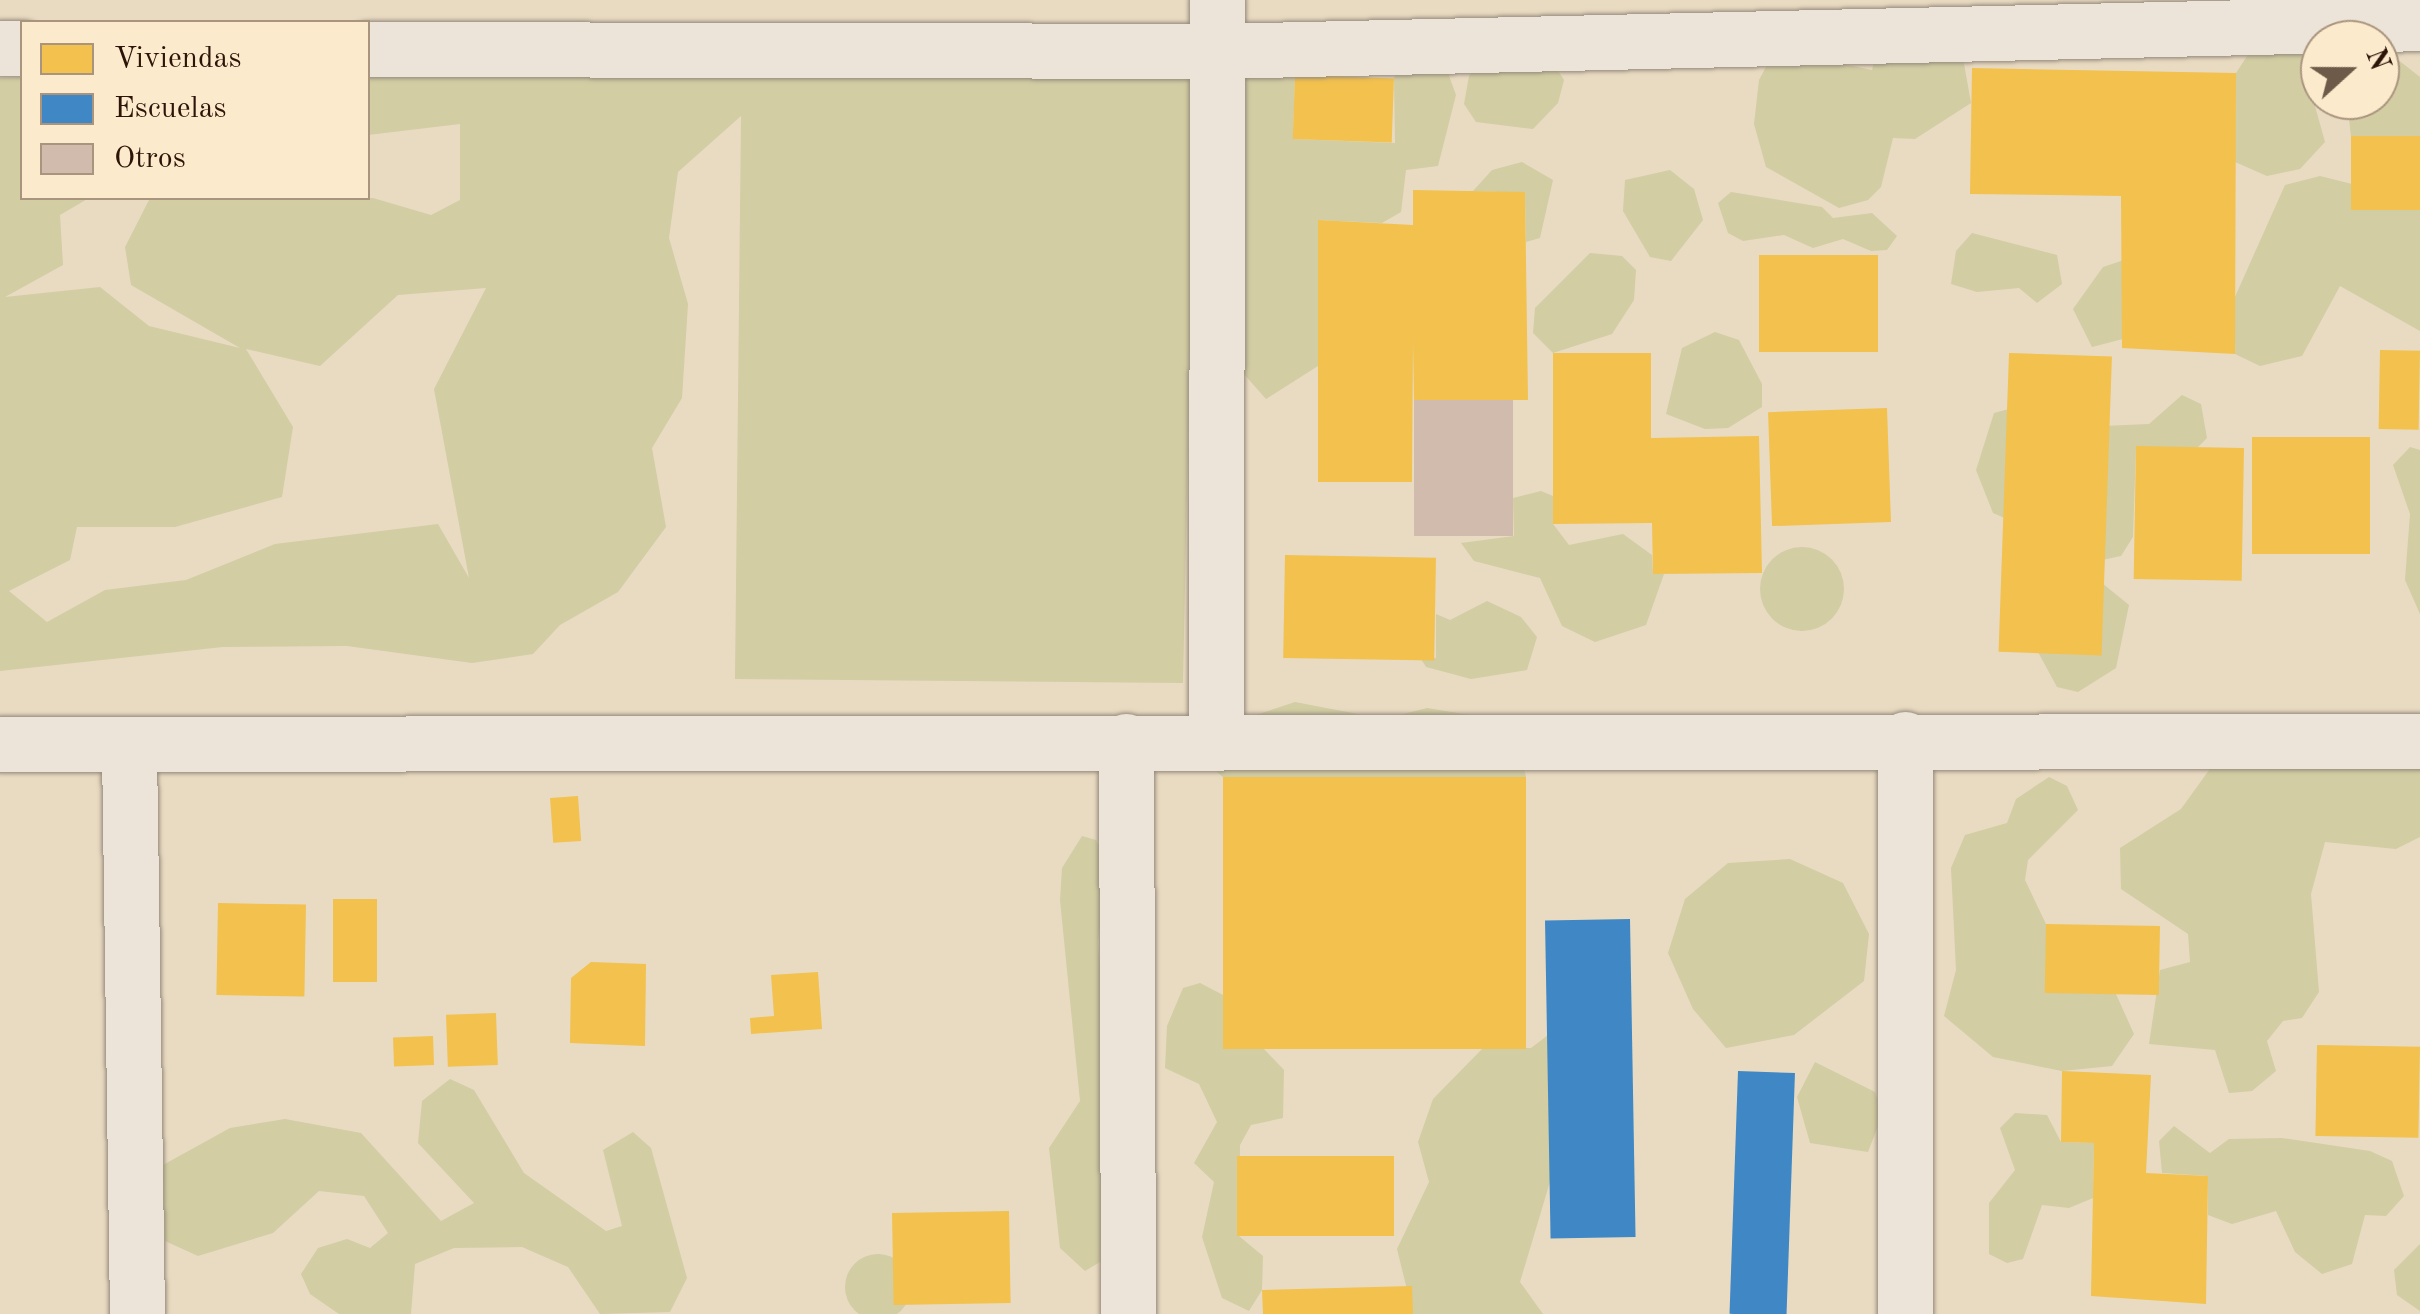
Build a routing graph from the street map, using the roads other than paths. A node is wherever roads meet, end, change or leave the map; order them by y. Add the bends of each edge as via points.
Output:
1 (2420, 23) edge
2 (1218, 26) edge
3 (370, 49) edge
4 (1905, 739) junction
5 (1126, 740) junction
6 (1216, 741) junction
7 (2420, 741) edge
8 (0, 744) edge
9 (130, 748) junction
10 (137, 1314) edge
11 (1128, 1314) edge
12 (1905, 1314) edge

1 - 2 street
2 - 3 street
2 - 6 street
4 - 6 street
4 - 7 street
4 - 12 street
5 - 6 street
5 - 9 street
5 - 11 street
8 - 9 street
9 - 10 street

